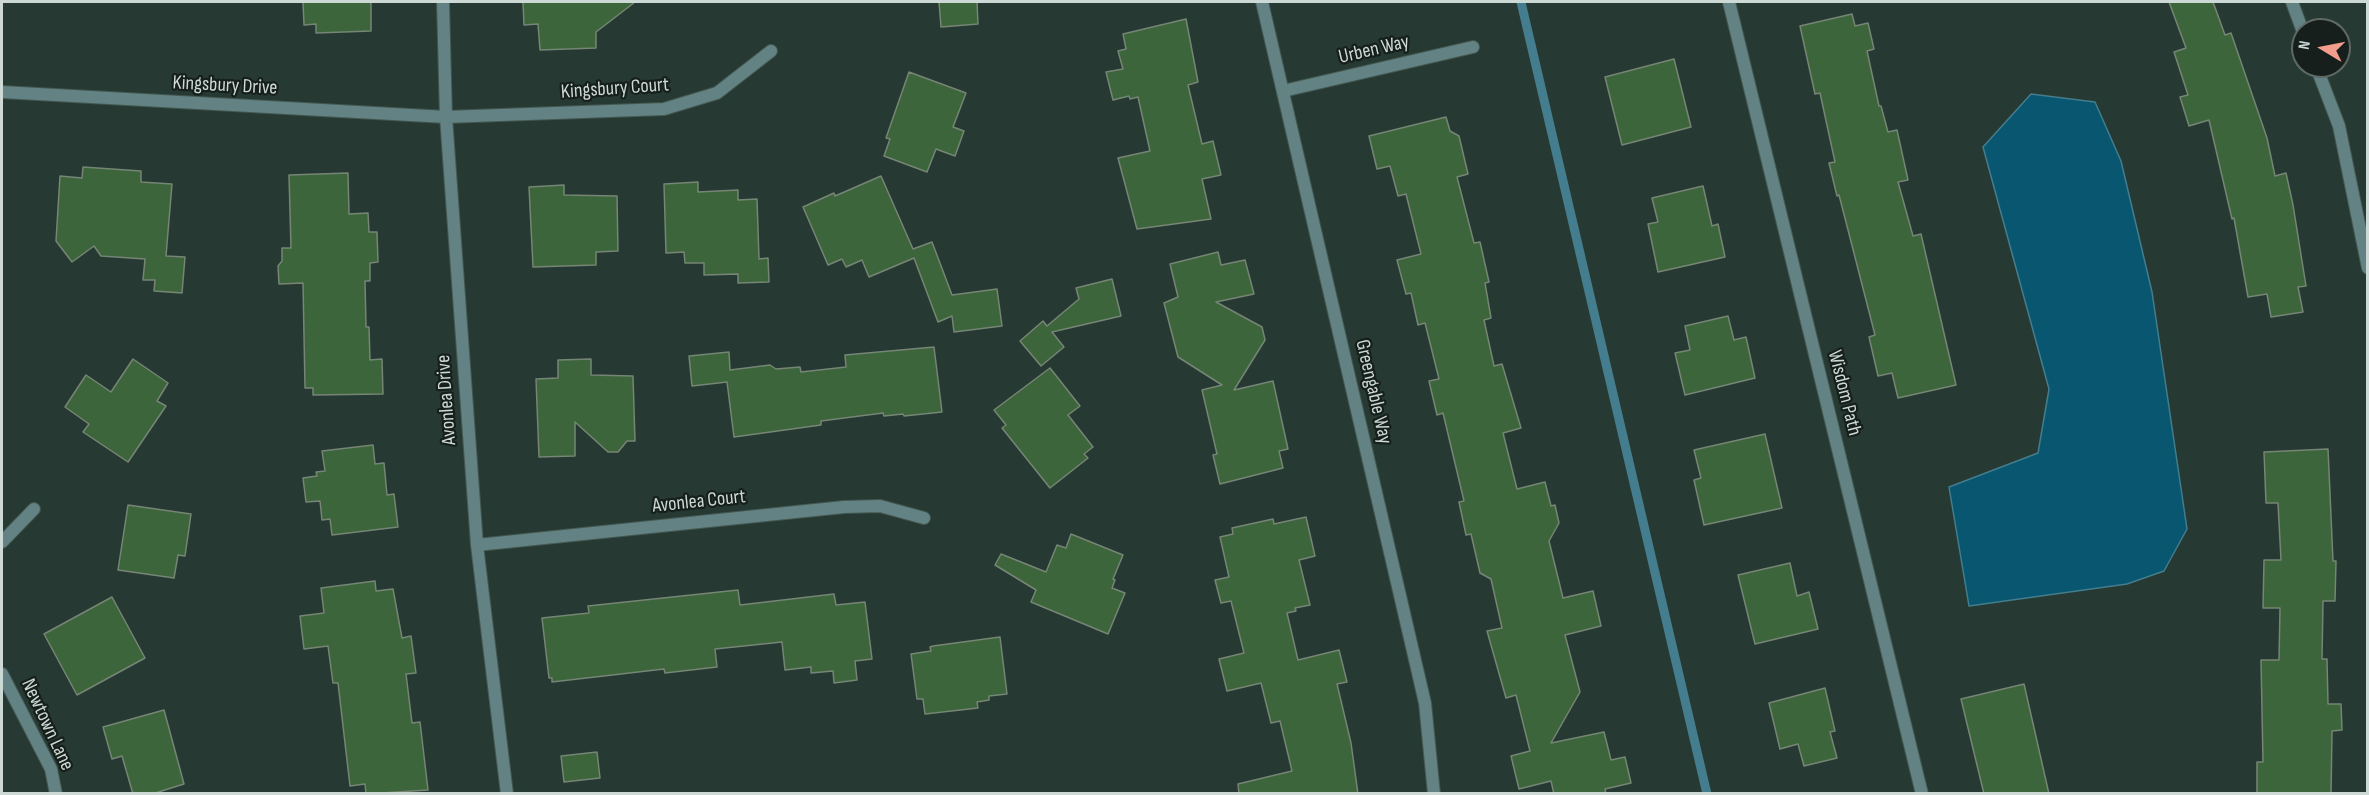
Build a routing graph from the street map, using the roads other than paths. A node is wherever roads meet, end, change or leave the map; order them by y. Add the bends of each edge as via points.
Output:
1 (443, 2) edge
2 (1262, 2) edge
3 (1729, 2) edge
4 (2292, 2) edge
5 (2298, 18) edge
6 (1473, 47) dead end
7 (771, 51) dead end
8 (2321, 78) edge
9 (1283, 91) junction
10 (2, 92) edge
11 (446, 117) junction
12 (2367, 268) edge
13 (34, 509) dead end
14 (924, 518) dead end
15 (2, 542) edge
16 (477, 544) junction
17 (2, 674) edge
18 (56, 794) edge
19 (507, 794) edge
20 (1434, 794) edge
21 (1922, 794) edge

1 - 11 street, Avonlea Drive
2 - 9 street, Greengable Way
3 - 21 street, Wisdom Path
4 - 5 street
6 - 9 street, Urben Way
7 - 11 street, Kingsbury Court via 717,93 664,109
8 - 12 street via 2339,126
9 - 20 street, Greengable Way via 1425,703
10 - 11 street, Kingsbury Drive
11 - 16 street, Avonlea Drive
13 - 15 street
14 - 16 street, Avonlea Court via 880,506 844,507
16 - 19 street, Avonlea Drive
17 - 18 street, Newtown Lane via 51,769

